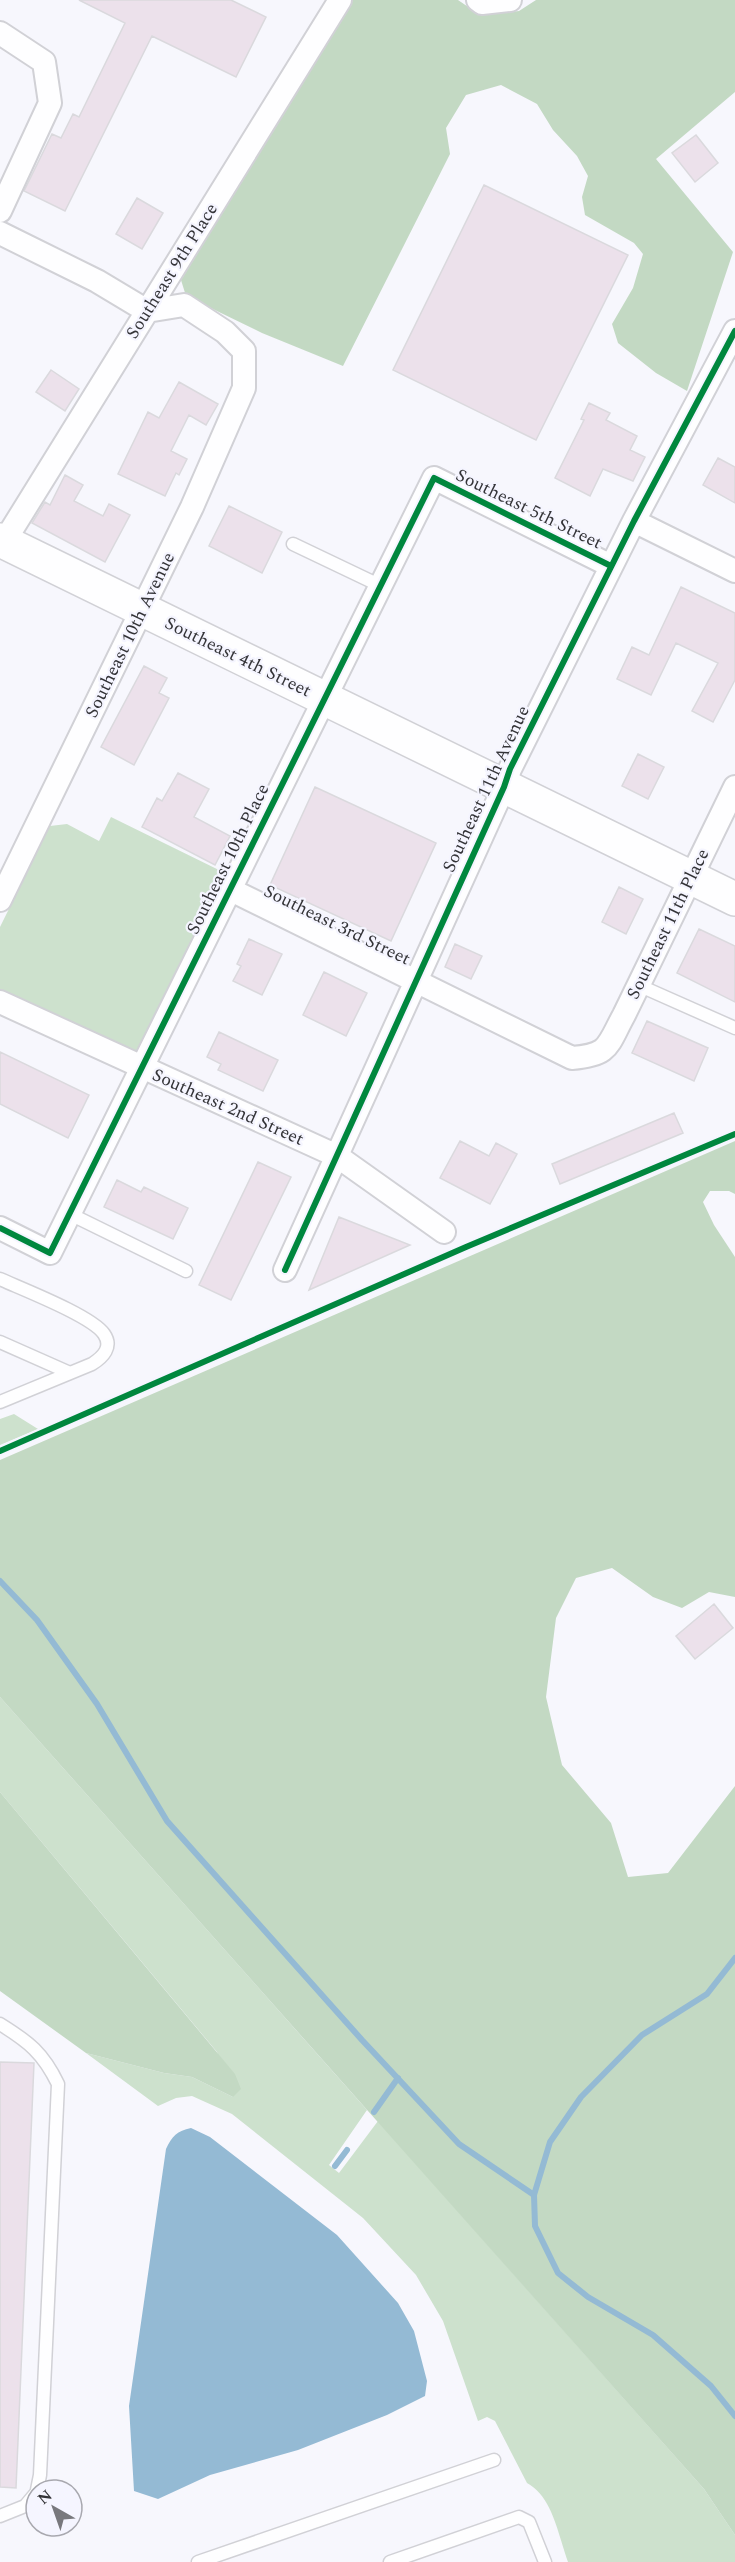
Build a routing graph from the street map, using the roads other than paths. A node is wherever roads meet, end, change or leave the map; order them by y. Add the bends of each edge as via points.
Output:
1 (478, 0) edge
2 (510, 0) edge
3 (336, 2) edge
4 (0, 33) edge
5 (0, 211) edge
6 (0, 233) edge
7 (147, 310) junction
8 (735, 331) edge
9 (434, 478) joint
10 (634, 521) junction
11 (1, 544) edge
12 (293, 544) dead end
13 (611, 566) junction
14 (735, 571) edge
15 (381, 586) junction
16 (142, 610) junction
17 (324, 700) junction
18 (504, 787) junction
19 (735, 787) edge
20 (690, 878) junction
21 (230, 889) junction
22 (735, 899) edge
23 (0, 900) edge
24 (416, 980) junction
25 (638, 985) junction
26 (0, 1002) edge
27 (735, 1028) edge
28 (595, 1056) joint
29 (142, 1069) junction
30 (336, 1156) junction
31 (70, 1214) junction
32 (0, 1228) edge
33 (444, 1232) dead end
34 (285, 1270) dead end
35 (186, 1271) dead end
36 (0, 1279) edge
37 (0, 1341) edge
38 (70, 1373) junction
39 (0, 1402) edge
40 (0, 2024) edge
41 (494, 2460) dead end
42 (39, 2478) edge
43 (24, 2506) edge
44 (0, 2516) edge
45 (198, 2562) edge
46 (390, 2562) edge
47 (545, 2562) edge

1 - 2 street
3 - 7 street, Southeast 9th Place
4 - 5 street via 44,62 50,104
6 - 7 street
7 - 11 street, Southeast 9th Place
7 - 16 street, Southeast 10th Avenue via 184,305 225,332 244,351 244,388
8 - 10 street, Southeast 11th Avenue
9 - 13 street, Southeast 5th Street
9 - 15 street, Southeast 10th Place
10 - 13 street, Southeast 11th Avenue
10 - 14 street
11 - 16 street, Southeast 4th Street
12 - 15 lane
13 - 18 street, Southeast 11th Avenue
15 - 17 street, Southeast 10th Place
16 - 17 street, Southeast 4th Street
16 - 23 street, Southeast 10th Avenue
17 - 18 street, Southeast 4th Street
17 - 21 street, Southeast 10th Place
18 - 20 street, Southeast 4th Street
18 - 24 street, Southeast 11th Avenue
19 - 20 street, Southeast 11th Place
20 - 22 street, Southeast 4th Street
20 - 25 street, Southeast 11th Place
21 - 24 street, Southeast 3rd Street
21 - 29 street, Southeast 10th Place
24 - 28 street, Southeast 3rd Street via 572,1058
24 - 30 street, Southeast 11th Avenue
25 - 27 lane
25 - 28 street, Southeast 11th Place via 606,1048
26 - 29 street, Southeast 2nd Street
29 - 30 street, Southeast 2nd Street
29 - 31 street, Southeast 10th Place
30 - 33 street, Southeast 2nd Street
30 - 34 street, Southeast 11th Avenue
31 - 32 street, Southeast 10th Place via 50,1253
31 - 35 lane
36 - 38 lane via 89,1321 104,1334 107,1349 102,1357
37 - 38 lane
38 - 39 lane
40 - 42 lane via 47,2061 58,2084
41 - 45 lane
43 - 44 lane
46 - 47 lane via 519,2517 529,2522

